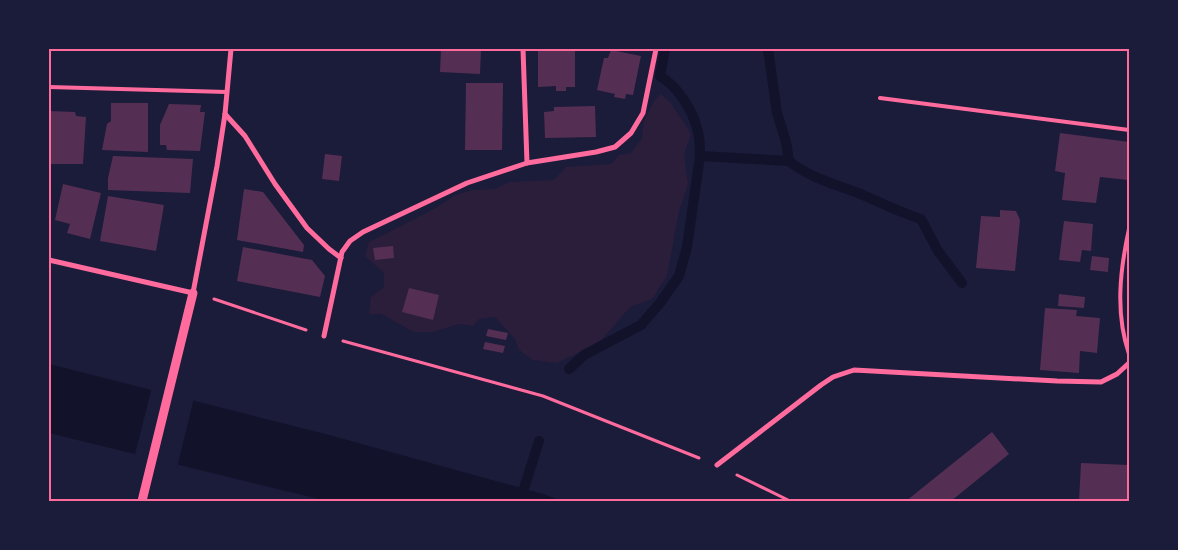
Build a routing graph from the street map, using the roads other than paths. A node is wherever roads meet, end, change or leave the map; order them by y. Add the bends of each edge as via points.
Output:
1 (230, 49) edge
2 (523, 49) edge
3 (656, 49) edge
4 (49, 87) edge
5 (227, 92) junction
6 (880, 98) dead end
7 (225, 114) junction
8 (1129, 130) edge
9 (527, 163) junction
10 (1129, 229) edge
11 (341, 258) junction
12 (49, 260) edge
13 (193, 292) junction
14 (324, 336) road end
15 (1129, 354) edge
16 (1129, 363) edge
17 (717, 465) road end
18 (142, 501) edge

1 - 5 street
2 - 9 street
3 - 9 street via 643,113 631,132 615,147
4 - 5 lane
5 - 7 street
6 - 8 lane
7 - 11 street via 244,136 307,228
7 - 13 street
9 - 11 street via 467,183 363,232 350,241
10 - 15 lane via 1122,262 1120,305 1123,337
11 - 14 street
12 - 13 street
13 - 18 street
16 - 17 street via 1101,382 854,370 821,385

